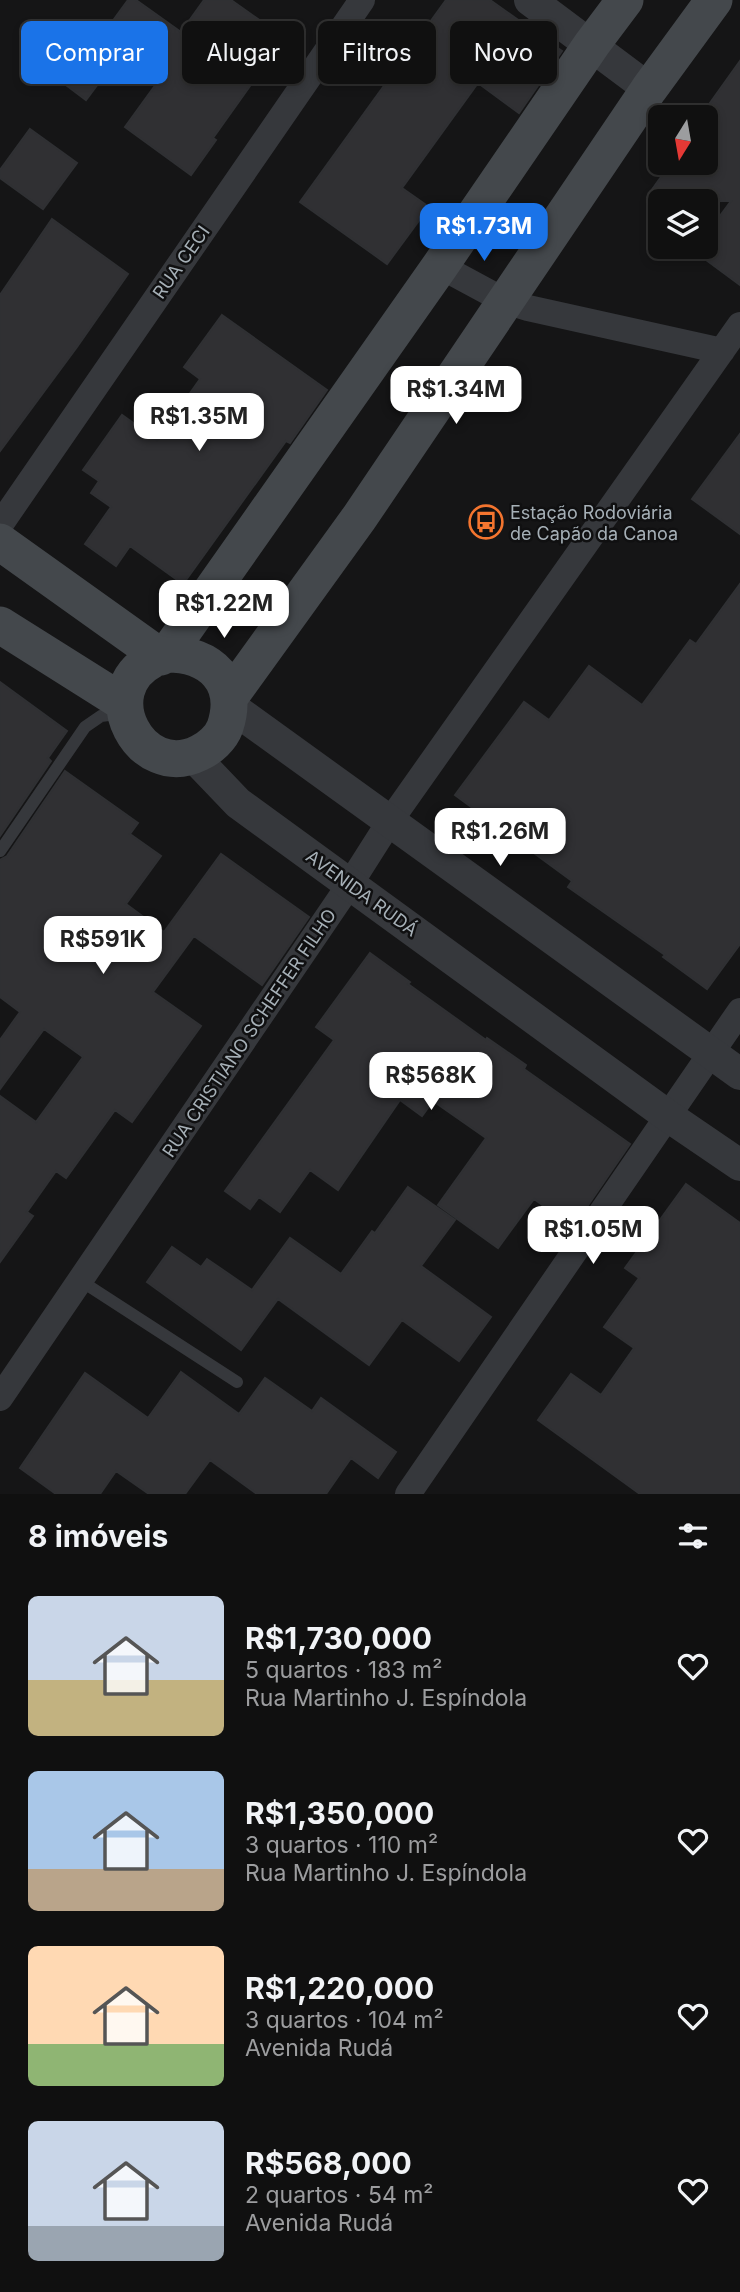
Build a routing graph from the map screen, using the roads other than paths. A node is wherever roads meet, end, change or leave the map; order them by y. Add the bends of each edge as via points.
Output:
1 (362, 0) edge
2 (530, 0) edge
3 (625, 0) edge
4 (714, 0) edge
5 (592, 44) junction
6 (649, 89) junction
7 (440, 266) junction
8 (505, 301) junction
9 (740, 325) edge
10 (722, 351) junction
11 (0, 524) edge
12 (0, 542) edge
13 (0, 625) edge
14 (164, 655) junction
15 (229, 702) junction
16 (124, 708) junction
17 (193, 756) junction
18 (390, 821) junction
19 (0, 851) edge
20 (350, 884) junction
21 (740, 1011) edge
22 (710, 1052) junction
23 (740, 1074) edge
24 (668, 1116) junction
25 (740, 1165) edge
26 (81, 1282) junction
27 (237, 1382) dead end
28 (0, 1398) edge
29 (408, 1494) edge

1 - 11 street, RUA CECI
2 - 5 street
3 - 5 main road
4 - 6 main road
5 - 6 street
5 - 7 main road
6 - 8 main road
7 - 8 street
7 - 14 main road
8 - 10 street
8 - 15 main road
9 - 10 street, RUA CRISTIANO SCHEFFER FILHO
10 - 18 street, RUA CRISTIANO SCHEFFER FILHO
12 - 14 main road
13 - 16 main road
14 - 15 main road via 185,654 202,660 225,685
14 - 16 main road via 140,668 131,680
15 - 17 main road via 224,729 216,741
15 - 18 street
16 - 17 main road via 129,728 140,744 156,754
16 - 19 lane via 85,727
17 - 20 street, AVENIDA RUDÁ via 238,803
18 - 20 street, RUA CRISTIANO SCHEFFER FILHO
18 - 22 street
20 - 24 street, AVENIDA RUDÁ
20 - 26 street, RUA CRISTIANO SCHEFFER FILHO
21 - 22 street
22 - 23 street
22 - 24 street
24 - 25 street, AVENIDA RUDÁ
24 - 29 street
26 - 27 lane
26 - 28 street, RUA CRISTIANO SCHEFFER FILHO

